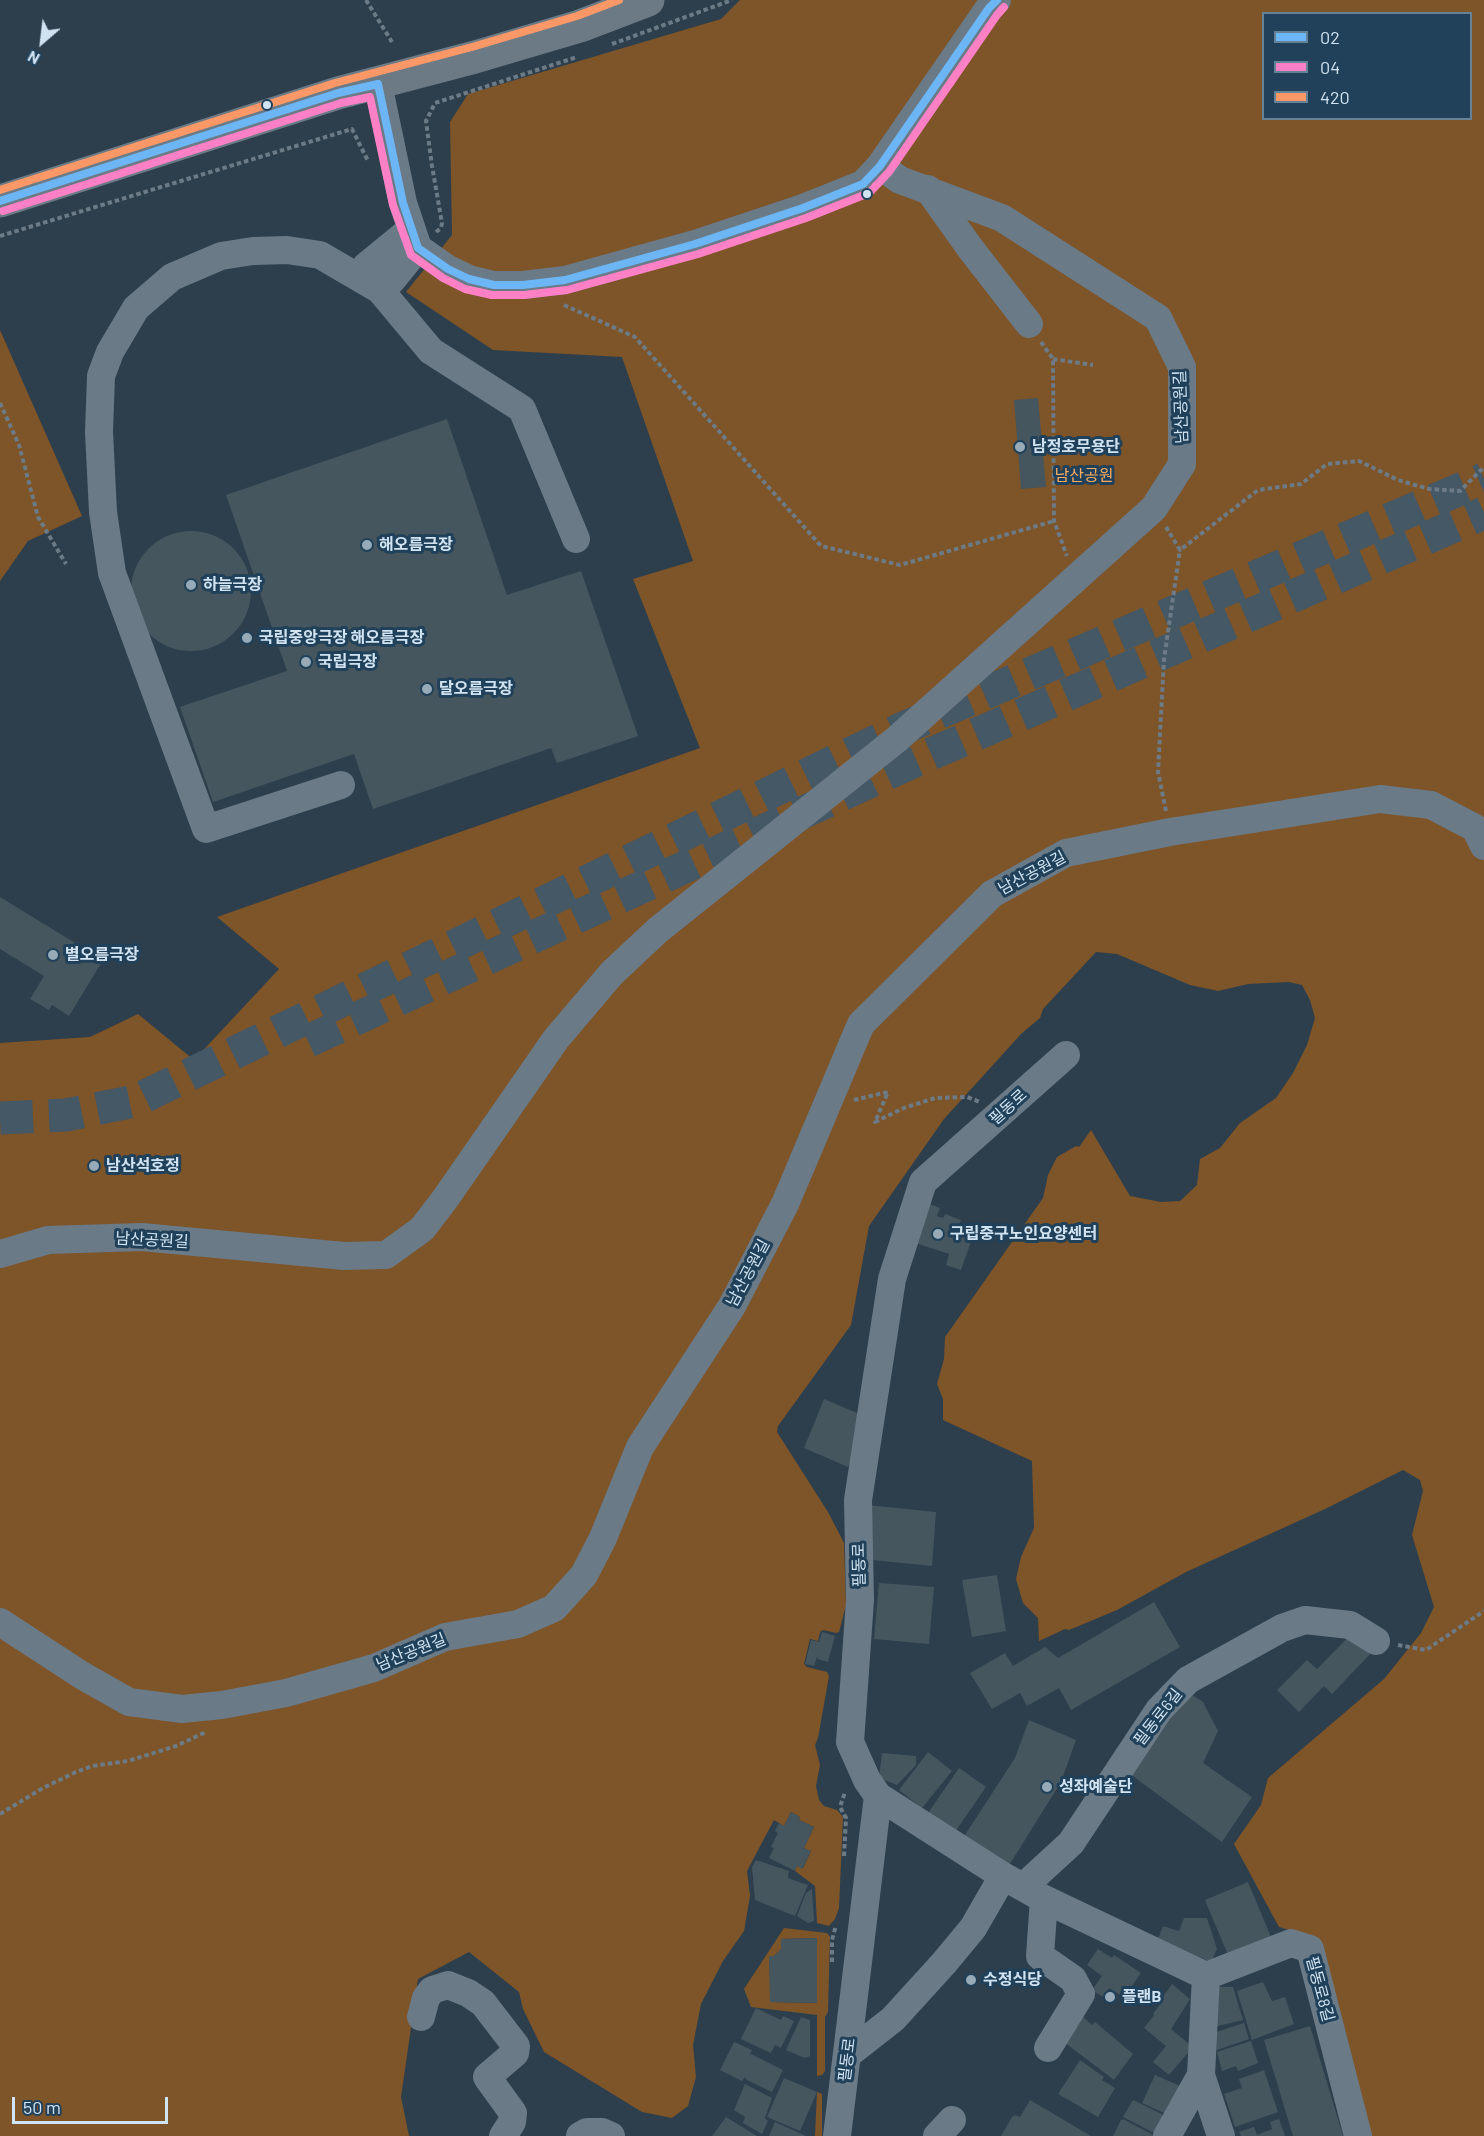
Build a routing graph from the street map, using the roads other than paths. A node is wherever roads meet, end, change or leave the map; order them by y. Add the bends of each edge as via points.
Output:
1 (648, 0) edge
2 (997, 0) edge
3 (378, 84) junction
4 (880, 166) junction
5 (928, 189) junction
6 (4, 193) edge
7 (414, 239) junction
8 (370, 284) junction
9 (1029, 324) road end
10 (576, 539) dead end
11 (340, 785) dead end
12 (1484, 846) edge
13 (1066, 1055) dead end
14 (0, 1254) edge
15 (0, 1622) edge
16 (1376, 1641) road end
17 (878, 1796) junction
18 (1023, 1887) junction
19 (1206, 1976) junction
20 (421, 2017) dead end
21 (1048, 2048) dead end
22 (848, 2055) junction
23 (1201, 2075) junction
24 (502, 2136) edge
25 (580, 2136) edge
26 (611, 2136) edge
27 (837, 2136) edge
28 (1167, 2136) edge
29 (1221, 2136) edge
30 (1358, 2136) edge

1 - 3 main road via 580,26
2 - 4 street
3 - 6 main road
3 - 7 street
4 - 5 street, 남산공원길 via 900,180
4 - 7 street via 863,184 803,208 695,244 565,280 494,285 469,279 448,269
5 - 9 street
5 - 14 street, 남산공원길 via 1002,218 1158,318 1182,367 1182,464 1154,508 897,739 658,930 612,973 556,1039 446,1199 422,1228 386,1255 344,1256 142,1237 48,1240
7 - 8 street via 366,266
8 - 10 street via 431,351 522,409
8 - 11 street via 320,255 287,250 221,256 193,266 172,277 136,308 110,352 101,376 99,403 103,512 112,573 206,829
12 - 15 street, 남산공원길 via 1475,828 1431,805 1380,799 1170,832 1066,853 992,894 861,1024 785,1204 737,1295 640,1447 584,1575 554,1608 518,1624 445,1637 374,1668 286,1693 222,1706 182,1709 129,1702
13 - 17 street, 필동로 via 923,1182 892,1279 858,1500 860,1600 850,1742
16 - 18 street, 필동로6길 via 1350,1626 1305,1620 1282,1628 1188,1680 1160,1710 1071,1843
17 - 18 street
17 - 22 street, 필동로
18 - 19 street
18 - 21 street via 1040,1956 1073,1979 1081,1994
18 - 22 street, 필동로6길 via 973,1928 893,2019
19 - 23 street
19 - 30 street, 필동로8길 via 1291,1943 1310,1949
20 - 24 street via 432,1990 448,1985 483,2003 516,2046 515,2053 486,2077 513,2113
22 - 27 street, 필동로
23 - 28 street
23 - 29 street
25 - 26 street via 602,2132

